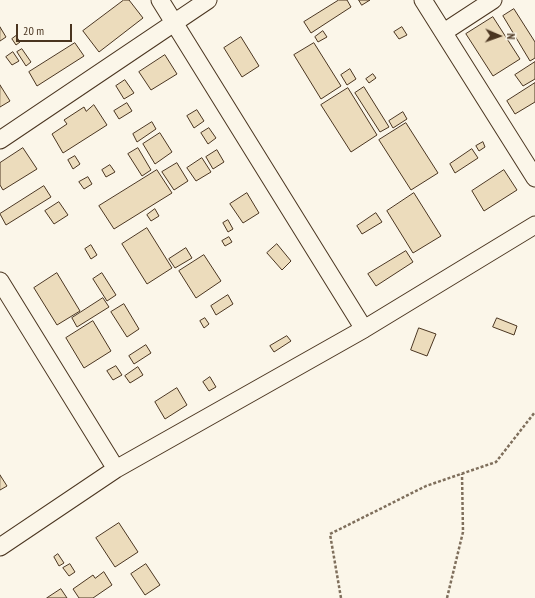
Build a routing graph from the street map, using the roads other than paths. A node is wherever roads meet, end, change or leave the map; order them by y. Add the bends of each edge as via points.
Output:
1 (160, 0) edge
2 (208, 0) edge
3 (423, 0) edge
4 (494, 0) edge
5 (173, 23) junction
6 (444, 32) junction
7 (0, 140) edge
8 (535, 178) edge
9 (535, 225) edge
10 (0, 281) edge
11 (364, 329) junction
12 (116, 469) junction
13 (0, 546) edge

1 - 5 street
2 - 5 street
3 - 6 street
4 - 6 street
5 - 7 street
5 - 11 street
6 - 8 street
9 - 11 street
10 - 12 street
11 - 12 street
12 - 13 street

